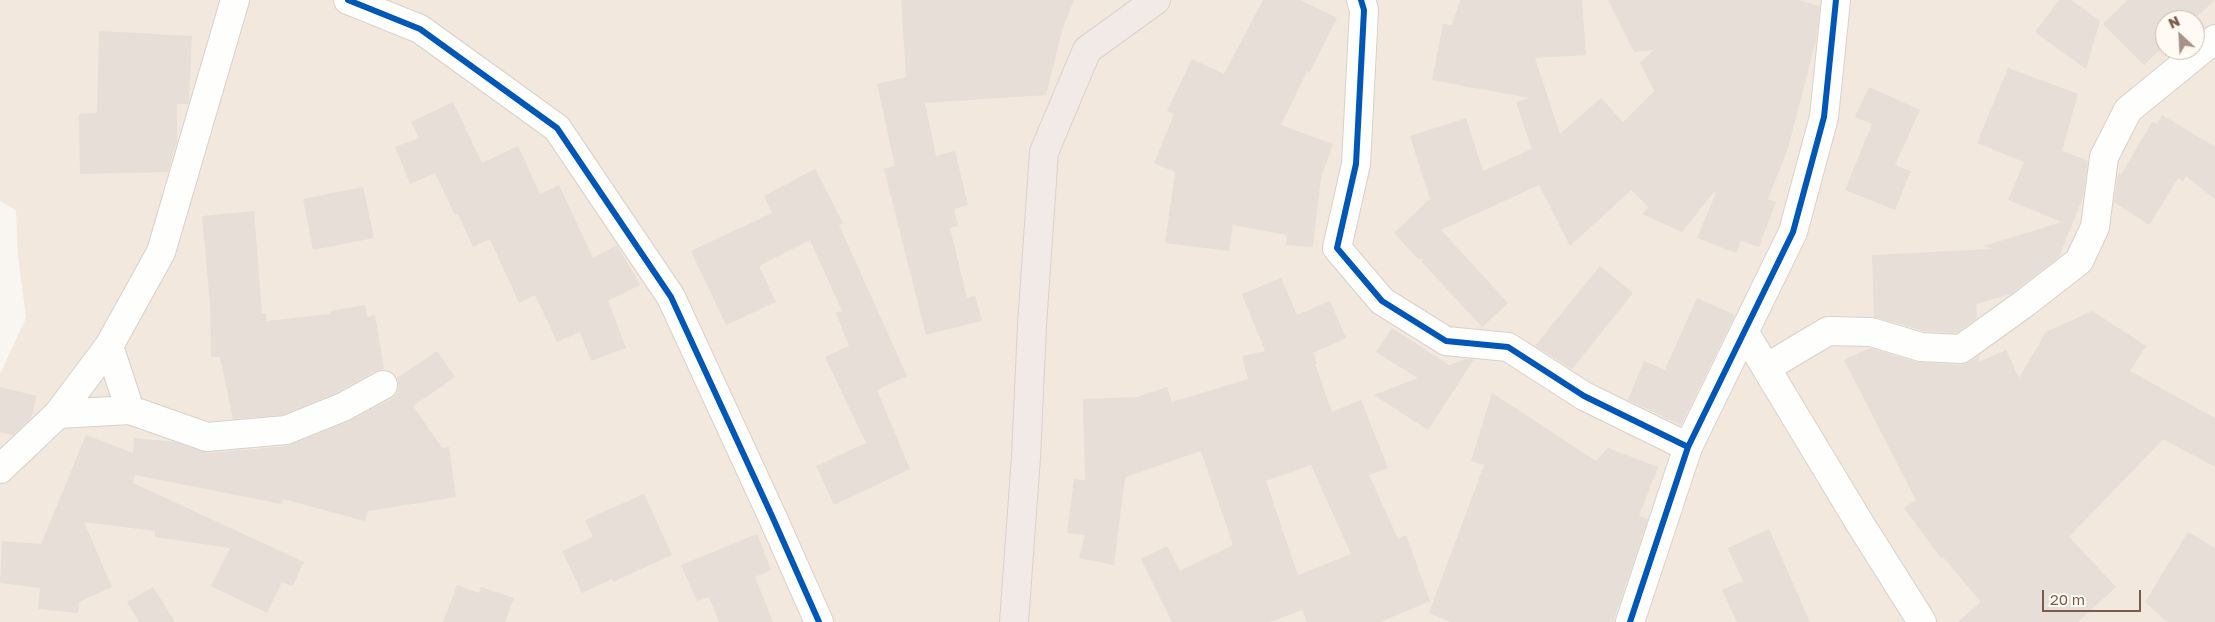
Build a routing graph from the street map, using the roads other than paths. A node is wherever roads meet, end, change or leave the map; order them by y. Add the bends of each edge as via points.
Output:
1 (235, 0) edge
2 (348, 0) edge
3 (1156, 0) edge
4 (1361, 0) edge
5 (1836, 0) edge
6 (2215, 39) edge
7 (1745, 333) junction
8 (109, 346) junction
9 (1766, 368) junction
10 (383, 385) dead end
11 (130, 410) junction
12 (58, 414) junction
13 (1688, 447) junction
14 (0, 468) edge
15 (819, 622) edge
16 (1014, 622) edge
17 (1630, 622) edge
18 (1922, 622) edge

1 - 8 street via 161,252
2 - 15 street via 420,29 557,128 671,297
3 - 16 highway via 1086,50 1044,152
4 - 13 street via 1364,10 1356,164 1338,248 1382,301 1446,341 1508,347 1584,396
5 - 7 street via 1824,117 1793,232
6 - 9 street via 2128,110 2104,157 2095,227 2079,261 2025,303 1961,349 1921,347 1871,332 1828,332
7 - 9 street
7 - 13 street
8 - 11 street
8 - 12 street
9 - 18 street
10 - 11 street via 344,407 286,430 207,437
11 - 12 street
12 - 14 street
13 - 17 street

